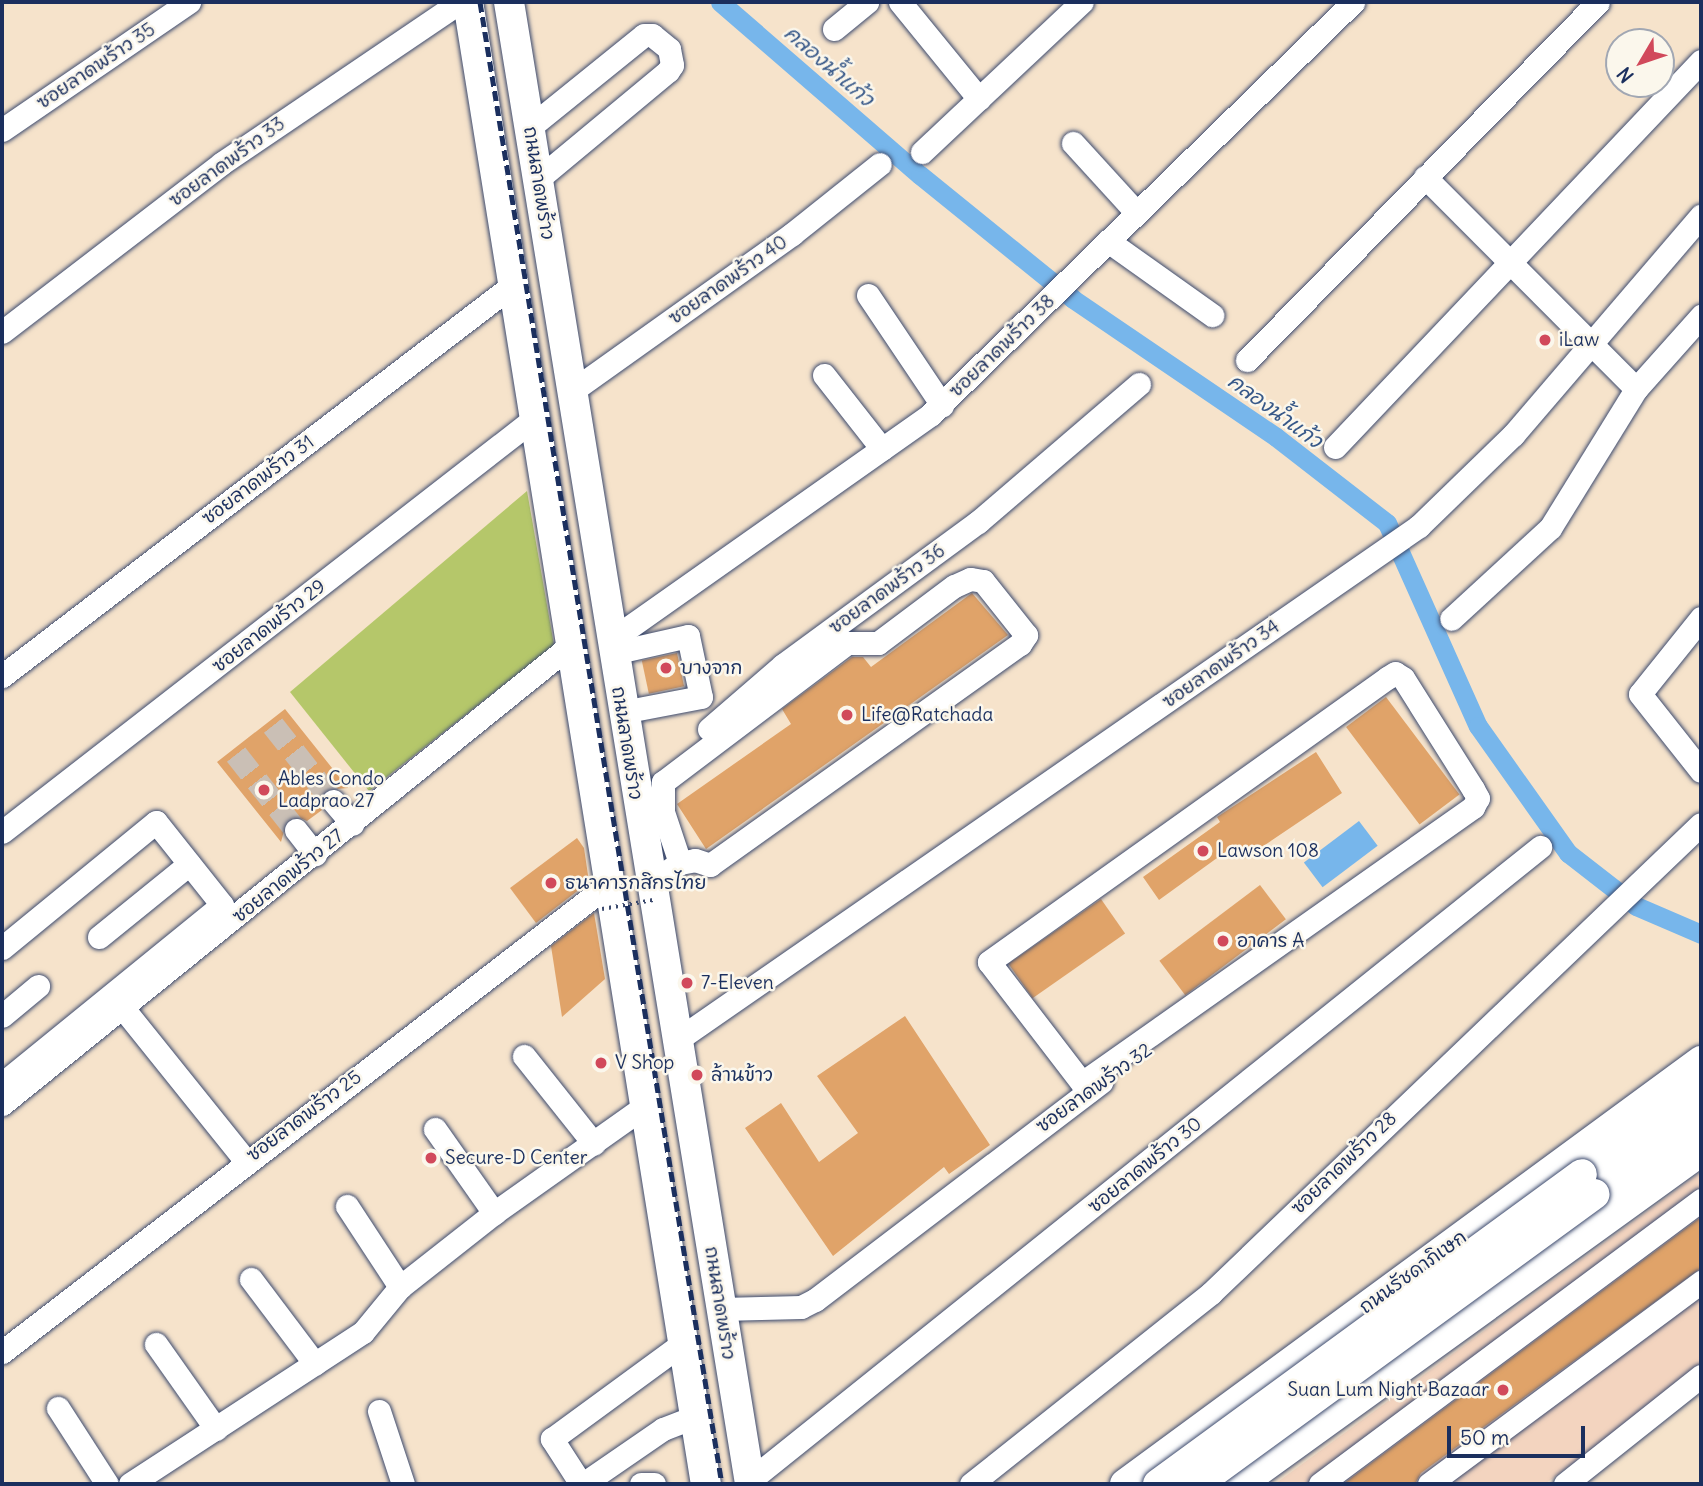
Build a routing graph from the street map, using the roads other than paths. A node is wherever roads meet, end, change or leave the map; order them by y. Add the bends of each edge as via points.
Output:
1 (190, 2) edge
2 (460, 2) edge
3 (468, 2) edge
4 (509, 2) edge
5 (867, 2) edge
6 (900, 2) edge
7 (1082, 2) edge
8 (1353, 2) edge
9 (1598, 2) edge
10 (834, 29) dead end
11 (1701, 61) edge
12 (979, 99) junction
13 (530, 127) junction
14 (2, 130) edge
15 (1073, 142) dead end
16 (922, 152) dead end
17 (880, 164) dead end
18 (1425, 177) junction
19 (539, 178) junction
20 (1136, 212) junction
21 (1701, 216) edge
22 (1108, 240) junction
23 (1509, 263) junction
24 (514, 284) junction
25 (868, 295) dead end
26 (1212, 315) dead end
27 (1701, 316) edge
28 (2, 332) edge
29 (1588, 343) junction
30 (1247, 360) dead end
31 (824, 375) dead end
32 (1139, 384) dead end
33 (1636, 389) junction
34 (572, 391) junction
35 (942, 405) junction
36 (535, 418) junction
37 (1335, 447) dead end
38 (882, 449) junction
39 (1701, 618) edge
40 (1451, 619) dead end
41 (572, 644) junction
42 (612, 647) junction
43 (2, 676) edge
44 (622, 712) junction
45 (1701, 771) edge
46 (636, 793) junction
47 (333, 801) tunnel mouth
48 (352, 824) junction
49 (1701, 824) edge
50 (1456, 828) dead end
51 (296, 830) tunnel mouth
52 (2, 832) edge
53 (1540, 847) dead end
54 (315, 854) junction
55 (189, 863) junction
56 (680, 863) junction
57 (652, 891) junction
58 (605, 896) junction
59 (99, 937) dead end
60 (2, 948) edge
61 (38, 986) dead end
62 (117, 1001) junction
63 (2, 1016) edge
64 (677, 1040) junction
65 (524, 1056) dead end
66 (1701, 1061) edge
67 (2, 1084) edge
68 (1085, 1087) junction
69 (1701, 1087) edge
70 (2, 1104) edge
71 (645, 1106) junction
72 (1701, 1118) edge
73 (435, 1129) dead end
74 (593, 1144) junction
75 (1701, 1152) edge
76 (246, 1161) junction
77 (1588, 1184) junction
78 (1701, 1200) edge
79 (347, 1206) dead end
80 (494, 1213) junction
81 (251, 1279) dead end
82 (1701, 1282) edge
83 (400, 1287) junction
84 (721, 1309) junction
85 (684, 1343) junction
86 (156, 1344) dead end
87 (2, 1352) edge
88 (315, 1364) junction
89 (1701, 1376) edge
90 (58, 1408) dead end
91 (379, 1410) dead end
92 (695, 1417) junction
93 (1211, 1421) junction
94 (216, 1429) junction
95 (1246, 1480) edge
96 (749, 1483) edge
97 (107, 1484) edge
98 (130, 1484) edge
99 (402, 1484) edge
100 (582, 1484) edge
101 (641, 1484) edge
102 (654, 1484) edge
103 (706, 1484) edge
104 (971, 1484) edge
105 (1125, 1484) edge
106 (1158, 1484) edge
107 (1197, 1484) edge
108 (1320, 1484) edge
109 (1429, 1484) edge
110 (1565, 1484) edge

1 - 14 street, ซอยลาดพร้าว 35
2 - 28 street, ซอยลาดพร้าว 33 via 222,163
3 - 24 main road, ถนนลาดพร้าว
4 - 13 main road, ถนนลาดพร้าว
5 - 10 street
6 - 12 street
7 - 12 street
8 - 20 street, ซอยลาดพร้าว 38
9 - 18 street
11 - 23 street
12 - 16 street
13 - 19 main road, ถนนลาดพร้าว
13 - 19 street via 644,35 652,35 669,49 672,65 668,71
15 - 20 street
17 - 34 street, ซอยลาดพร้าว 40 via 792,234
18 - 23 street
18 - 30 street
19 - 34 main road, ถนนลาดพร้าว
20 - 22 street, ซอยลาดพร้าว 38
21 - 29 street, ซอยลาดพร้าว 34
22 - 26 street
22 - 35 street, ซอยลาดพร้าว 38
23 - 29 street
23 - 37 street
24 - 36 main road, ถนนลาดพร้าว
24 - 43 street, ซอยลาดพร้าว 31
25 - 35 street
27 - 33 street
29 - 33 street
29 - 64 street, ซอยลาดพร้าว 34 via 1513,435 1419,526
31 - 38 street
32 - 46 street, ซอยลาดพร้าว 36 via 978,522 783,665
33 - 40 street via 1549,528
34 - 42 main road, ถนนลาดพร้าว
35 - 38 street, ซอยลาดพร้าว 38
36 - 41 main road, ถนนลาดพร้าว
36 - 52 street, ซอยลาดพร้าว 29
38 - 42 street, ซอยลาดพร้าว 38
39 - 45 street via 1640,694
41 - 48 street, ซอยลาดพร้าว 27
41 - 58 main road, ถนนลาดพร้าว
42 - 44 main road, ถนนลาดพร้าว
42 - 44 street via 688,636 701,697
44 - 46 main road, ถนนลาดพร้าว
46 - 57 main road, ถนนลาดพร้าว
47 - 48 street
48 - 54 street, ซอยลาดพร้าว 27
49 - 104 street, ซอยลาดพร้าว 28 via 1211,1293
50 - 68 street, ซอยลาดพร้าว 32
51 - 54 street
53 - 96 street, ซอยลาดพร้าว 30
54 - 62 street, ซอยลาดพร้าว 27
55 - 59 street
55 - 60 street via 156,822
55 - 62 street via 222,905
56 - 56 street via 663,812 663,782 847,643 878,643 970,579 983,581 1026,635 1020,644 710,865 695,860
56 - 57 street
57 - 64 main road, ถนนลาดพร้าว
58 - 71 main road, ถนนลาดพร้าว
58 - 76 street, ซอยลาดพร้าว 25
61 - 63 street
62 - 67 street
62 - 70 street, ซอยลาดพร้าว 27
62 - 76 street
64 - 84 main road, ถนนลาดพร้าว
65 - 74 street
66 - 93 main road, ถนนรัชดาภิเษก
68 - 68 street via 989,962 1387,678 1395,673 1403,678 1474,789 1478,798 1473,807
68 - 84 street, ซอยลาดพร้าว 32 via 815,1300 801,1307
69 - 77 main road, ถนนรัชดาภิเษก
71 - 74 street
71 - 85 main road, ถนนลาดพร้าว
72 - 77 main road, ถนนรัชดาภิเษก
73 - 80 street
74 - 80 street
75 - 95 main road
76 - 87 street, ซอยลาดพร้าว 25
77 - 106 main road, ถนนรัชดาภิเษก, bridge
77 - 107 main road, ถนนรัชดาภิเษก, bridge
78 - 108 street
79 - 83 street
80 - 83 street
81 - 88 street
82 - 109 street
83 - 88 street via 363,1332
84 - 96 main road, ถนนลาดพร้าว
85 - 92 main road, ถนนลาดพร้าว
85 - 100 street via 552,1439
86 - 94 street
88 - 94 street
89 - 110 street
90 - 97 street
91 - 99 street
92 - 100 street via 663,1429
92 - 103 main road, ถนนลาดพร้าว
93 - 95 main road via 1203,1446 1206,1456 1227,1477
93 - 105 main road, ถนนรัชดาภิเษก
94 - 98 street
101 - 102 street

